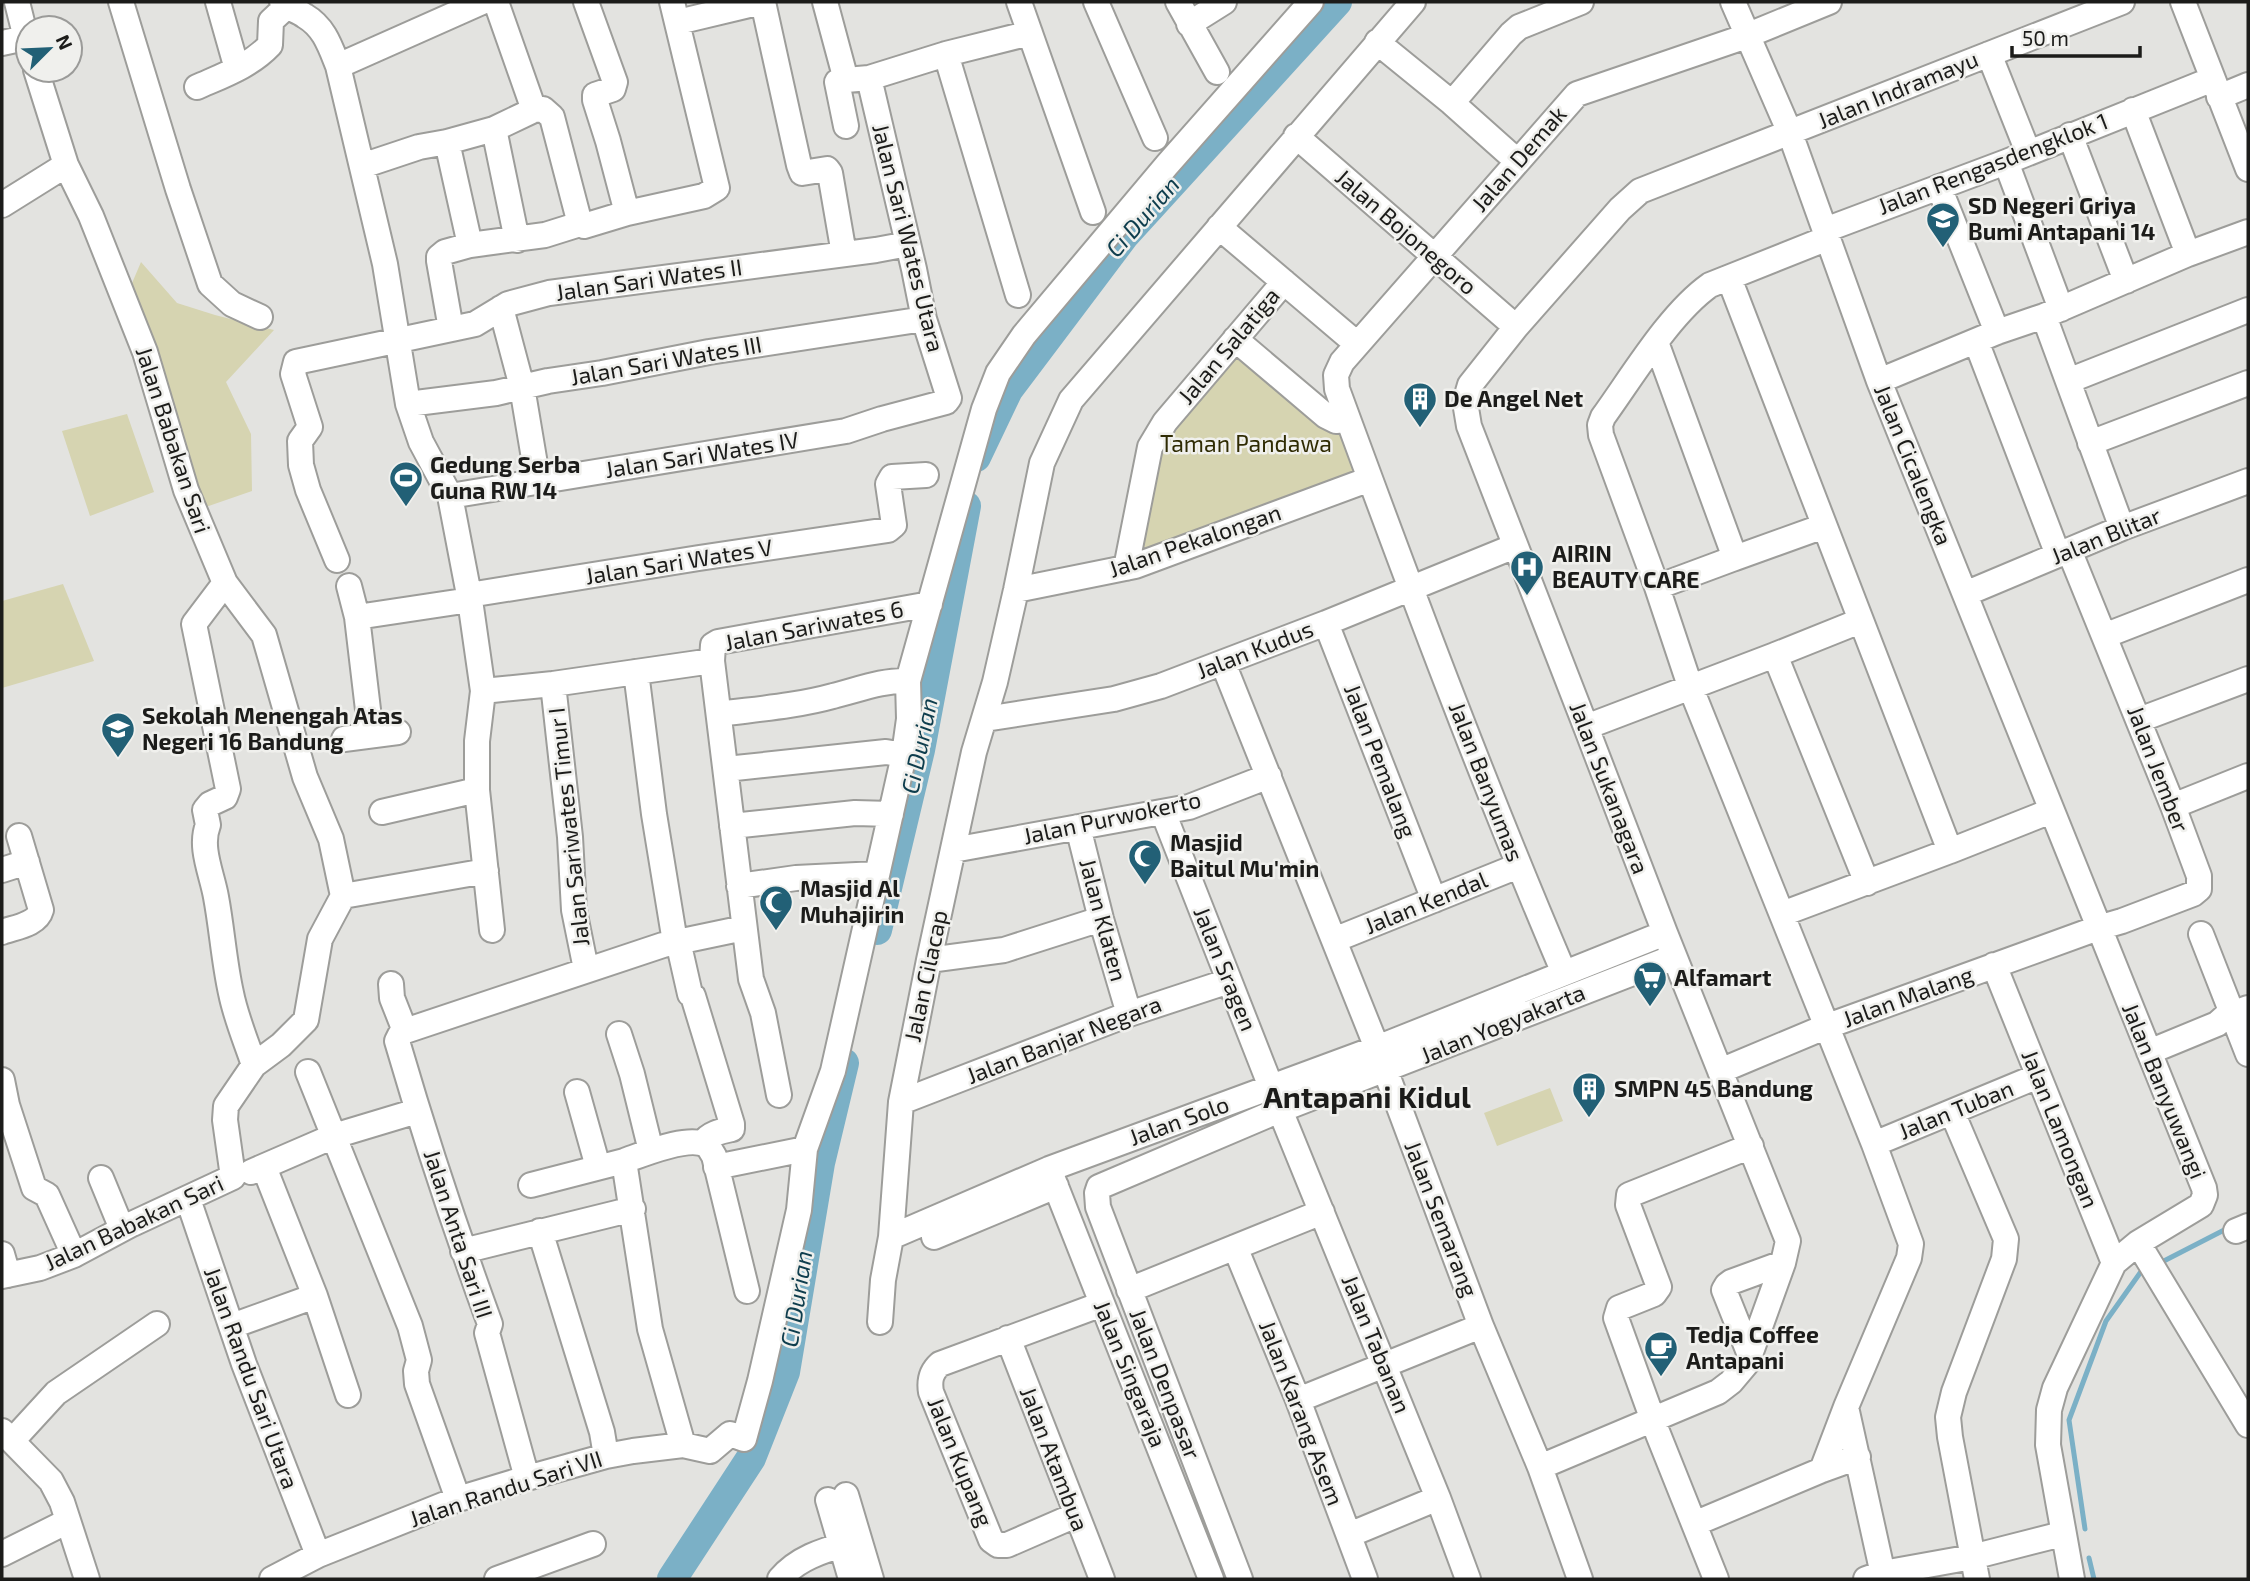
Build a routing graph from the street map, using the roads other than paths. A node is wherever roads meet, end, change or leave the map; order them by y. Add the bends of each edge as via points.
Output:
1 (121, 2) edge
2 (218, 2) edge
3 (325, 2) edge
4 (482, 2) edge
5 (496, 2) edge
6 (586, 2) edge
7 (763, 2) edge
8 (825, 2) edge
9 (1019, 2) edge
10 (1096, 2) edge
11 (1178, 2) edge
12 (1223, 2) edge
13 (1311, 2) edge
14 (1412, 2) edge
15 (1581, 2) edge
16 (1733, 2) edge
17 (1828, 2) edge
18 (2122, 2) edge
19 (2183, 2) edge
20 (290, 7) edge
21 (675, 12) edge
22 (2061, 13) edge
23 (1189, 24) junction
24 (1030, 33) junction
25 (1749, 35) junction
26 (1377, 41) junction
27 (946, 54) junction
28 (1989, 54) junction
29 (338, 66) junction
30 (237, 69) junction
31 (1217, 72) dead end
32 (858, 79) junction
33 (40, 84) edge
34 (2248, 85) edge
35 (2211, 86) junction
36 (197, 88) dead end
37 (1452, 103) junction
38 (534, 110) junction
39 (2133, 110) junction
40 (846, 126) dead end
41 (494, 129) junction
42 (1790, 133) junction
43 (2070, 135) junction
44 (1297, 136) junction
45 (1155, 138) dead end
46 (447, 142) junction
47 (2017, 157) junction
48 (1517, 161) junction
49 (66, 165) junction
50 (362, 166) junction
51 (2248, 169) edge
52 (1939, 187) junction
53 (2, 205) edge
54 (1093, 212) dead end
55 (627, 213) junction
56 (580, 224) junction
57 (1219, 227) junction
58 (2248, 232) edge
59 (1826, 234) junction
60 (517, 240) junction
61 (908, 244) junction
62 (470, 246) junction
63 (844, 254) junction
64 (2188, 254) junction
65 (1434, 256) junction
66 (1729, 278) junction
67 (2126, 281) junction
68 (1284, 282) junction
69 (1018, 295) dead end
70 (501, 308) junction
71 (2248, 310) edge
72 (2052, 313) junction
73 (260, 317) dead end
74 (924, 319) junction
75 (1516, 327) junction
76 (451, 329) junction
77 (1986, 337) junction
78 (398, 339) junction
79 (1235, 339) junction
80 (1656, 342) junction
81 (1350, 353) junction
82 (1879, 381) junction
83 (2067, 381) junction
84 (2248, 383) edge
85 (522, 387) junction
86 (949, 398) junction
87 (408, 404) junction
88 (984, 409) junction
89 (1349, 420) junction
90 (2090, 443) junction
91 (926, 475) dead end
92 (1370, 479) junction
93 (2248, 481) edge
94 (538, 482) junction
95 (450, 496) junction
96 (1824, 526) junction
97 (2122, 528) junction
98 (1515, 546) junction
99 (2063, 553) junction
100 (1735, 558) junction
101 (337, 560) dead end
102 (1126, 568) junction
103 (2248, 580) edge
104 (225, 583) junction
105 (349, 586) dead end
106 (1657, 587) junction
107 (1412, 588) junction
108 (1016, 590) junction
109 (1965, 594) junction
110 (470, 597) junction
111 (930, 604) junction
112 (357, 617) junction
113 (1860, 621) junction
114 (1326, 623) junction
115 (2104, 636) junction
116 (1775, 655) junction
117 (712, 661) junction
118 (1223, 663) junction
119 (636, 672) junction
120 (2248, 679) edge
121 (908, 681) junction
122 (553, 684) junction
123 (1690, 686) junction
124 (483, 691) junction
125 (719, 714) junction
126 (985, 719) junction
127 (2139, 720) junction
128 (1587, 727) junction
129 (398, 732) dead end
130 (371, 735) junction
131 (344, 739) dead end
132 (904, 755) junction
133 (726, 769) junction
134 (1269, 776) junction
135 (2248, 776) edge
136 (477, 790) junction
137 (2173, 806) junction
138 (2051, 811) junction
139 (382, 812) dead end
140 (1163, 812) junction
141 (891, 814) junction
142 (732, 826) junction
143 (1078, 827) junction
144 (19, 836) dead end
145 (953, 850) junction
146 (1950, 851) junction
147 (27, 862) junction
148 (1518, 866) junction
149 (2, 870) edge
150 (485, 871) junction
151 (877, 874) junction
152 (1867, 883) junction
153 (739, 886) junction
154 (343, 896) junction
155 (1434, 900) junction
156 (1782, 914) junction
157 (1101, 919) junction
158 (744, 928) junction
159 (2098, 928) junction
160 (492, 930) dead end
161 (2, 932) edge
162 (1665, 933) junction
163 (2201, 934) dead end
164 (1334, 940) junction
165 (676, 941) junction
166 (1004, 950) junction
167 (1674, 957) junction
168 (929, 960) junction
169 (1994, 965) junction
170 (586, 969) junction
171 (1564, 973) junction
172 (1229, 981) junction
173 (391, 985) dead end
174 (924, 986) junction
175 (2235, 1013) edge
176 (1129, 1014) junction
177 (1825, 1027) junction
178 (405, 1031) junction
179 (619, 1034) dead end
180 (2147, 1047) junction
181 (2248, 1054) edge
182 (1381, 1060) junction
183 (254, 1065) junction
184 (1720, 1071) junction
185 (307, 1072) dead end
186 (2038, 1076) junction
187 (2, 1080) edge
188 (1271, 1087) junction
189 (578, 1092) dead end
190 (779, 1095) dead end
191 (901, 1102) junction
192 (4, 1106) edge
193 (1280, 1110) junction
194 (417, 1111) junction
195 (1952, 1112) junction
196 (334, 1136) junction
197 (703, 1143) junction
198 (1874, 1144) junction
199 (1751, 1146) junction
200 (805, 1149) junction
201 (650, 1151) junction
202 (624, 1161) junction
203 (264, 1167) junction
204 (598, 1167) junction
205 (716, 1167) junction
206 (233, 1177) junction
207 (1053, 1177) junction
208 (101, 1178) dead end
209 (531, 1185) dead end
210 (1099, 1187) joint
211 (188, 1199) junction
212 (633, 1209) junction
213 (1322, 1212) junction
214 (122, 1229) junction
215 (540, 1231) junction
216 (890, 1247) junction
217 (1235, 1247) junction
218 (2143, 1250) junction
219 (463, 1251) junction
220 (74, 1255) junction
221 (1783, 1262) junction
222 (2115, 1263) junction
223 (4, 1268) edge
224 (1129, 1290) junction
225 (747, 1291) dead end
226 (315, 1296) junction
227 (1102, 1304) junction
228 (880, 1322) dead end
229 (157, 1324) dead end
230 (232, 1326) junction
231 (1481, 1326) junction
232 (1007, 1338) junction
233 (1750, 1355) junction
234 (1383, 1365) junction
235 (348, 1395) dead end
236 (1298, 1400) junction
237 (1846, 1408) junction
238 (1653, 1420) junction
239 (2248, 1425) edge
240 (7, 1436) edge
241 (683, 1446) junction
242 (606, 1456) junction
243 (1858, 1457) junction
244 (1540, 1467) junction
245 (1822, 1469) junction
246 (527, 1478) junction
247 (837, 1498) dead end
248 (1438, 1498) junction
249 (458, 1499) junction
250 (1076, 1515) junction
251 (68, 1521) junction
252 (1694, 1524) junction
253 (2063, 1534) junction
254 (1349, 1535) junction
255 (850, 1543) junction
256 (593, 1544) dead end
257 (2, 1554) edge
258 (318, 1555) junction
259 (1975, 1568) edge
260 (1877, 1577) edge
261 (87, 1579) edge
262 (272, 1579) edge
263 (497, 1579) edge
264 (780, 1579) edge
265 (851, 1579) edge
266 (871, 1579) edge
267 (1102, 1579) edge
268 (1211, 1579) edge
269 (1240, 1579) edge
270 (1365, 1579) edge
271 (1468, 1579) edge
272 (1580, 1579) edge
273 (1716, 1579) edge
274 (2072, 1579) edge

1 - 73 street via 210,284 232,303
2 - 30 street
3 - 20 street
4 - 29 street
5 - 38 street
6 - 55 street via 615,82 613,89 595,95
7 - 21 street
7 - 63 street via 799,165 802,173 821,169 830,173
8 - 32 street, Jalan Sari Wates Utara
9 - 24 street
10 - 45 street
11 - 23 street
12 - 23 street
13 - 88 street via 1024,335 998,373
14 - 26 street, Jalan Cilacap
15 - 37 street via 1519,27
16 - 25 street, Jalan Cicalengka
17 - 25 street, Jalan Demak
18 - 22 street, Jalan Indramayu
19 - 35 street
20 - 29 street via 315,22
20 - 30 street via 271,22 270,45
21 - 55 street via 717,188 704,196
22 - 28 street, Jalan Indramayu
23 - 31 street
24 - 27 street
24 - 54 street
25 - 42 street, Jalan Cicalengka
25 - 48 street, Jalan Demak via 1577,94
26 - 37 street
26 - 44 street, Jalan Cilacap
27 - 32 street
27 - 69 street
28 - 42 street, Jalan Indramayu
28 - 47 street
29 - 50 street
30 - 36 street
32 - 40 street via 837,82
32 - 61 street, Jalan Sari Wates Utara
33 - 49 street, Jalan Babakan Sari
34 - 35 street, Jalan Rengasdengklok 1
35 - 39 street, Jalan Rengasdengklok 1
35 - 51 street
37 - 48 street
38 - 41 street
38 - 56 street via 543,109 552,117
39 - 43 street, Jalan Rengasdengklok 1
39 - 64 street
41 - 46 street
41 - 60 street
42 - 59 street, Jalan Cicalengka
42 - 75 street, Jalan Sukanagara via 1640,191
43 - 47 street, Jalan Rengasdengklok 1
43 - 67 street
44 - 57 street, Jalan Cilacap
44 - 65 street, Jalan Bojonegoro
46 - 50 street
46 - 62 street
47 - 52 street, Jalan Rengasdengklok 1
47 - 72 street
48 - 65 street, Jalan Demak
49 - 53 street
49 - 104 street, Jalan Babakan Sari via 145,352 186,490
50 - 78 street
52 - 59 street, Jalan Rengasdengklok 1
52 - 77 street, Jalan Jember
55 - 56 street
56 - 60 street
57 - 68 street
57 - 108 street, Jalan Cilacap via 1071,400 1042,463
58 - 64 street
59 - 66 street, Jalan Rengasdengklok 1
59 - 82 street, Jalan Cicalengka
60 - 62 street
61 - 63 street, Jalan Sari Wates II
61 - 74 street, Jalan Sari Wates Utara
62 - 76 street via 439,257
63 - 70 street, Jalan Sari Wates II via 550,293
64 - 67 street
65 - 75 street, Jalan Bojonegoro
65 - 81 street, Jalan Demak
66 - 80 street, Jalan Rengasdengklok 1 via 1697,294
66 - 96 street
67 - 72 street
68 - 79 street, Jalan Salatiga
68 - 81 street
70 - 76 street, Jalan Sari Wates II via 475,324
70 - 85 street
71 - 83 street
72 - 77 street
72 - 83 street
74 - 85 street, Jalan Sari Wates III
74 - 86 street, Jalan Sari Wates Utara
75 - 98 street, Jalan Sukanagara via 1470,386 1465,402 1469,426
76 - 78 street, Jalan Sari Wates II
77 - 82 street
77 - 99 street, Jalan Jember
78 - 87 street
78 - 101 street, Jalan Sari Wates II via 307,358 293,368 310,427 300,441 301,465
79 - 89 street via 1326,416
79 - 102 street, Jalan Salatiga via 1165,422 1150,447
80 - 100 street
80 - 106 street, Jalan Rengasdengklok 1 via 1600,425
81 - 89 street via 1335,382
82 - 109 street, Jalan Cicalengka
83 - 90 street
84 - 90 street
85 - 87 street, Jalan Sari Wates III
85 - 94 street
86 - 88 street
86 - 94 street, Jalan Sari Wates IV via 846,431
87 - 95 street via 421,443
88 - 111 street
89 - 92 street
90 - 97 street
91 - 110 street, Jalan Sari Wates V via 890,479 894,525 888,530
92 - 102 street, Jalan Pekalongan
92 - 107 street
93 - 97 street, Jalan Blitar
94 - 95 street, Jalan Sari Wates IV
95 - 110 street
96 - 100 street
96 - 113 street
97 - 99 street, Jalan Blitar
98 - 107 street, Jalan Kudus
98 - 128 street, Jalan Sukanagara
99 - 109 street, Jalan Blitar
99 - 115 street, Jalan Jember
100 - 106 street
102 - 108 street, Jalan Pekalongan
103 - 115 street
104 - 154 street, Jalan Babakan Sari via 264,635 305,777 331,839
104 - 183 street via 194,624 228,789 225,797 205,810 204,843 236,1015
105 - 112 street
106 - 123 street
107 - 114 street, Jalan Kudus
107 - 148 street, Jalan Banyumas
108 - 126 street, Jalan Cilacap
109 - 138 street, Jalan Cicalengka
110 - 112 street, Jalan Sari Wates V
110 - 124 street
111 - 117 street, Jalan Sariwates 6 via 718,642 713,645
111 - 121 street
112 - 130 street
113 - 116 street
113 - 146 street
114 - 118 street, Jalan Kudus
114 - 155 street, Jalan Pemalang
115 - 127 street, Jalan Jember
116 - 123 street
116 - 152 street
117 - 119 street
117 - 125 street
118 - 126 street, Jalan Kudus via 1114,699
118 - 134 street, Jalan Semarang
119 - 122 street
119 - 165 street
120 - 127 street
121 - 125 street
121 - 132 street
122 - 124 street
122 - 170 street, Jalan Sariwates Timur I via 574,910
123 - 128 street
123 - 156 street
124 - 136 street
125 - 133 street
126 - 145 street, Jalan Cilacap
127 - 137 street, Jalan Jember
128 - 162 street, Jalan Sukanagara
129 - 130 street
130 - 131 street
132 - 133 street via 886,752
132 - 141 street
133 - 142 street
134 - 140 street, Jalan Purwokerto via 1189,807
134 - 164 street, Jalan Semarang
135 - 137 street
136 - 139 street
136 - 150 street
137 - 159 street, Jalan Jember via 2199,876 2199,890
138 - 146 street
138 - 159 street, Jalan Cicalengka
140 - 143 street, Jalan Purwokerto
140 - 172 street, Jalan Sragen
141 - 142 street via 855,813
141 - 151 street
142 - 153 street
143 - 145 street, Jalan Purwokerto
143 - 157 street, Jalan Klaten
144 - 147 street
145 - 168 street, Jalan Cilacap
146 - 152 street
147 - 149 street
147 - 161 street via 40,915
148 - 155 street, Jalan Kendal
148 - 171 street, Jalan Banyumas
150 - 154 street
150 - 160 street
151 - 153 street
151 - 200 street via 833,1071
152 - 156 street
153 - 158 street
154 - 183 street, Jalan Babakan Sari via 320,939 306,1020
155 - 164 street, Jalan Kendal
156 - 177 street
157 - 166 street
157 - 176 street, Jalan Klaten
158 - 165 street
158 - 190 street via 751,979 763,1013
159 - 169 street, Jalan Malang
159 - 180 street, Jalan Banyuwangi
162 - 167 street, Jalan Sukanagara
162 - 171 street, Jalan Solo
163 - 175 street
164 - 182 street, Jalan Semarang
165 - 170 street
165 - 197 street via 732,1124 732,1129
166 - 168 street
166 - 174 street
167 - 182 street, Jalan Yogyakarta
167 - 184 street, Jalan Sukanagara
168 - 174 street, Jalan Cilacap
169 - 177 street, Jalan Malang
169 - 186 street, Jalan Lamongan
170 - 178 street
171 - 182 street, Jalan Solo
172 - 176 street, Jalan Banjar Negara
172 - 188 street, Jalan Sragen
173 - 178 street
174 - 191 street, Jalan Cilacap
175 - 180 street via 2213,1016
175 - 181 street
176 - 191 street, Jalan Banjar Negara
177 - 184 street, Jalan Malang
177 - 198 street
178 - 194 street, Jalan Anta Sari III via 397,1041
179 - 201 street
180 - 218 street, Jalan Banyuwangi via 2204,1195 2201,1205
182 - 188 street, Jalan Solo
182 - 193 street, Jalan Yogyakarta
182 - 231 street, Jalan Semarang
183 - 206 street, Jalan Babakan Sari via 226,1106
184 - 199 street, Jalan Sukanagara
185 - 196 street
186 - 195 street, Jalan Tuban
186 - 222 street, Jalan Lamongan
187 - 192 street
188 - 207 street, Jalan Solo
189 - 204 street
191 - 216 street, Jalan Cilacap
192 - 220 street via 34,1188 47,1195
193 - 210 street, Jalan Yogyakarta
193 - 213 street, Jalan Tabanan
194 - 196 street
194 - 219 street, Jalan Anta Sari III
195 - 198 street, Jalan Tuban
195 - 259 street via 2006,1239 2004,1259 1948,1417
196 - 203 street
196 - 249 street via 410,1326 419,1360 417,1384
197 - 201 street
197 - 205 street
198 - 237 street via 1911,1244
199 - 221 street, Jalan Sukanagara via 1785,1230
199 - 238 street via 1629,1195 1628,1205 1660,1287 1619,1308 1616,1318
200 - 205 street
200 - 241 street, Jalan Randu Sari VII via 799,1210 744,1439 730,1434 710,1451
201 - 202 street
202 - 204 street
202 - 212 street
203 - 206 street
203 - 226 street
204 - 209 street
205 - 225 street
206 - 211 street, Jalan Babakan Sari
207 - 216 street, Jalan Solo
207 - 227 street, Jalan Singaraja
208 - 214 street
210 - 224 street, Jalan Denpasar via 1098,1207
211 - 214 street, Jalan Babakan Sari
211 - 230 street, Jalan Randu Sari Utara
212 - 215 street
212 - 241 street via 650,1329
213 - 217 street
213 - 234 street, Jalan Tabanan
214 - 220 street, Jalan Babakan Sari
215 - 219 street
215 - 242 street
216 - 228 street, Jalan Cilacap
217 - 224 street
217 - 236 street, Jalan Karang Asem
218 - 222 street, Jalan Banyuwangi
218 - 239 street
219 - 246 street, Jalan Anta Sari III via 490,1324 487,1333
220 - 223 street, Jalan Babakan Sari via 40,1268
221 - 233 street, Jalan Sukanagara
221 - 233 street via 1731,1282 1724,1290
222 - 253 street, Jalan Banyuwangi via 2055,1388 2049,1410 2048,1445
224 - 269 street, Jalan Denpasar
226 - 230 street
226 - 235 street
227 - 232 street
227 - 268 street, Jalan Singaraja
229 - 240 street via 56,1393
230 - 258 street, Jalan Randu Sari Utara
231 - 234 street
231 - 244 street, Jalan Semarang
232 - 250 street, Jalan Atambua
232 - 250 street, Jalan Kupang via 940,1364 931,1376 931,1391 991,1539 998,1545
233 - 238 street, Jalan Sukanagara via 1740,1373 1718,1392
234 - 236 street
234 - 248 street, Jalan Tabanan
236 - 254 street, Jalan Karang Asem
237 - 243 street
237 - 245 street
238 - 244 street, Jalan Sukanagara
238 - 252 street
240 - 251 street via 51,1481
241 - 242 street, Jalan Randu Sari VII
242 - 246 street, Jalan Randu Sari VII
243 - 245 street
243 - 260 street
244 - 272 street, Jalan Semarang
245 - 252 street
246 - 249 street, Jalan Randu Sari VII
247 - 255 street
248 - 254 street
248 - 271 street, Jalan Tabanan
249 - 258 street, Jalan Randu Sari VII
250 - 267 street, Jalan Atambua
251 - 257 street
251 - 261 street
252 - 273 street
253 - 259 street
253 - 274 street, Jalan Banyuwangi
254 - 270 street, Jalan Karang Asem
255 - 264 street via 800,1560
255 - 265 street
255 - 266 street
256 - 263 street
258 - 262 street, Jalan Randu Sari VII
259 - 260 street

